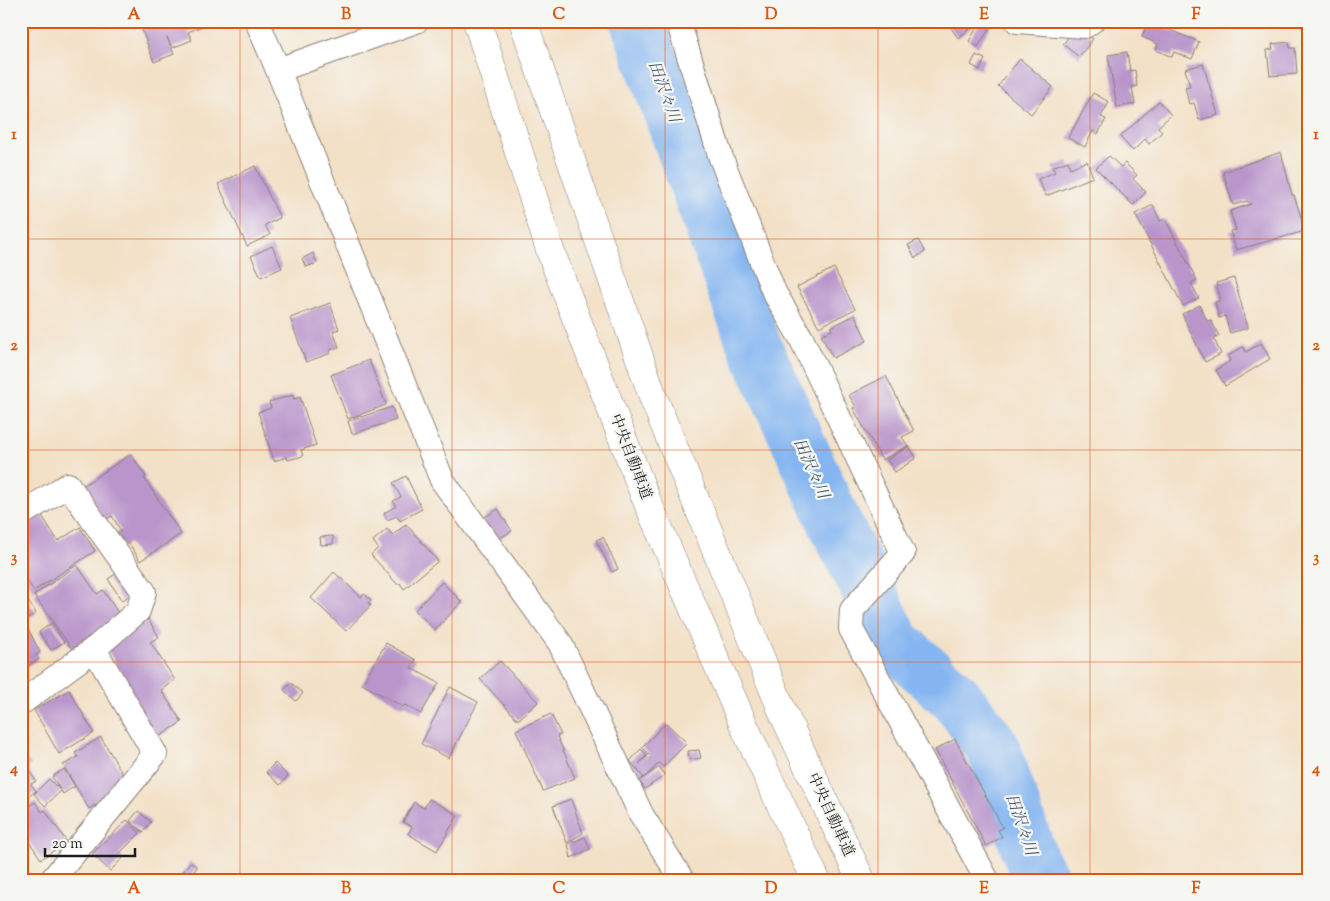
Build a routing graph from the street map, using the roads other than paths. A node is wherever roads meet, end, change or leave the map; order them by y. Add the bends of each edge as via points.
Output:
1 (257, 21) edge
2 (416, 21) edge
3 (477, 21) edge
4 (523, 21) edge
5 (678, 21) edge
6 (1017, 21) edge
7 (1092, 21) edge
8 (278, 70) junction
9 (21, 514) edge
10 (94, 649) junction
11 (21, 703) edge
12 (52, 880) edge
13 (682, 880) edge
14 (816, 880) edge
15 (861, 880) edge
16 (987, 880) edge

1 - 8 street
2 - 8 street
3 - 14 highway, 中央自動車道 via 551,253 644,494 745,728
4 - 15 highway, 中央自動車道 via 653,397 784,715
5 - 16 street via 720,158 774,292 802,338 903,553 852,610 851,629
6 - 7 street via 1085,26
8 - 13 street via 442,480 560,643 640,814
9 - 10 street via 68,485 144,592 138,611
10 - 11 street
10 - 12 street via 156,754

